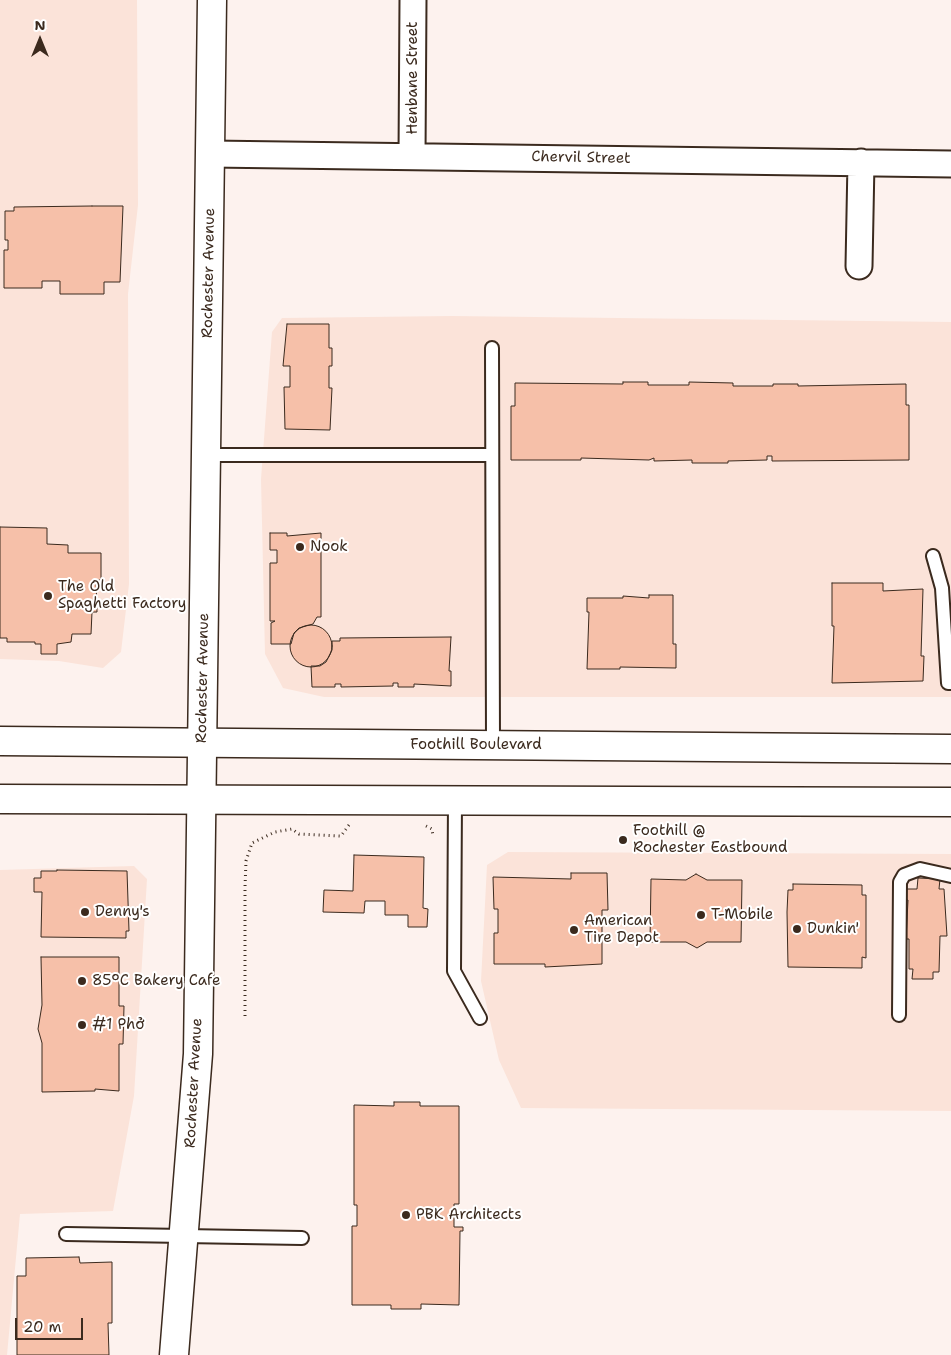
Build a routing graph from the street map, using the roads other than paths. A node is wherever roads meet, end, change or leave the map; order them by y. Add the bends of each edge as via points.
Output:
1 (212, 0) edge
2 (413, 0) edge
3 (211, 154) junction
4 (412, 156) junction
5 (861, 162) junction
6 (951, 164) edge
7 (859, 266) dead end
8 (492, 348) dead end
9 (206, 455) junction
10 (492, 455) junction
11 (933, 556) dead end
12 (951, 683) edge
13 (0, 741) edge
14 (202, 742) junction
15 (493, 745) junction
16 (951, 749) edge
17 (202, 798) junction
18 (0, 799) edge
19 (455, 800) junction
20 (951, 802) edge
21 (951, 876) edge
22 (900, 1015) dead end
23 (480, 1018) dead end
24 (66, 1234) dead end
25 (182, 1235) junction
26 (302, 1238) dead end
27 (174, 1355) edge

1 - 3 main road, Rochester Avenue
2 - 4 street, Henbane Street
3 - 4 street, Chervil Street
3 - 9 main road, Rochester Avenue
4 - 5 street, Chervil Street
5 - 6 street, Chervil Street
5 - 7 street
8 - 10 lane
9 - 10 lane
9 - 14 main road, Rochester Avenue
10 - 15 lane
11 - 12 lane via 942,588 948,683
13 - 14 main road, Foothill Boulevard
14 - 15 main road, Foothill Boulevard
14 - 17 main road, Rochester Avenue
15 - 16 main road, Foothill Boulevard
17 - 18 main road
17 - 19 main road
17 - 25 main road, Rochester Avenue via 198,1054
19 - 20 main road
19 - 23 lane via 454,971
21 - 22 lane via 920,869 904,875 900,882
24 - 25 lane
25 - 26 lane
25 - 27 main road, Rochester Avenue

